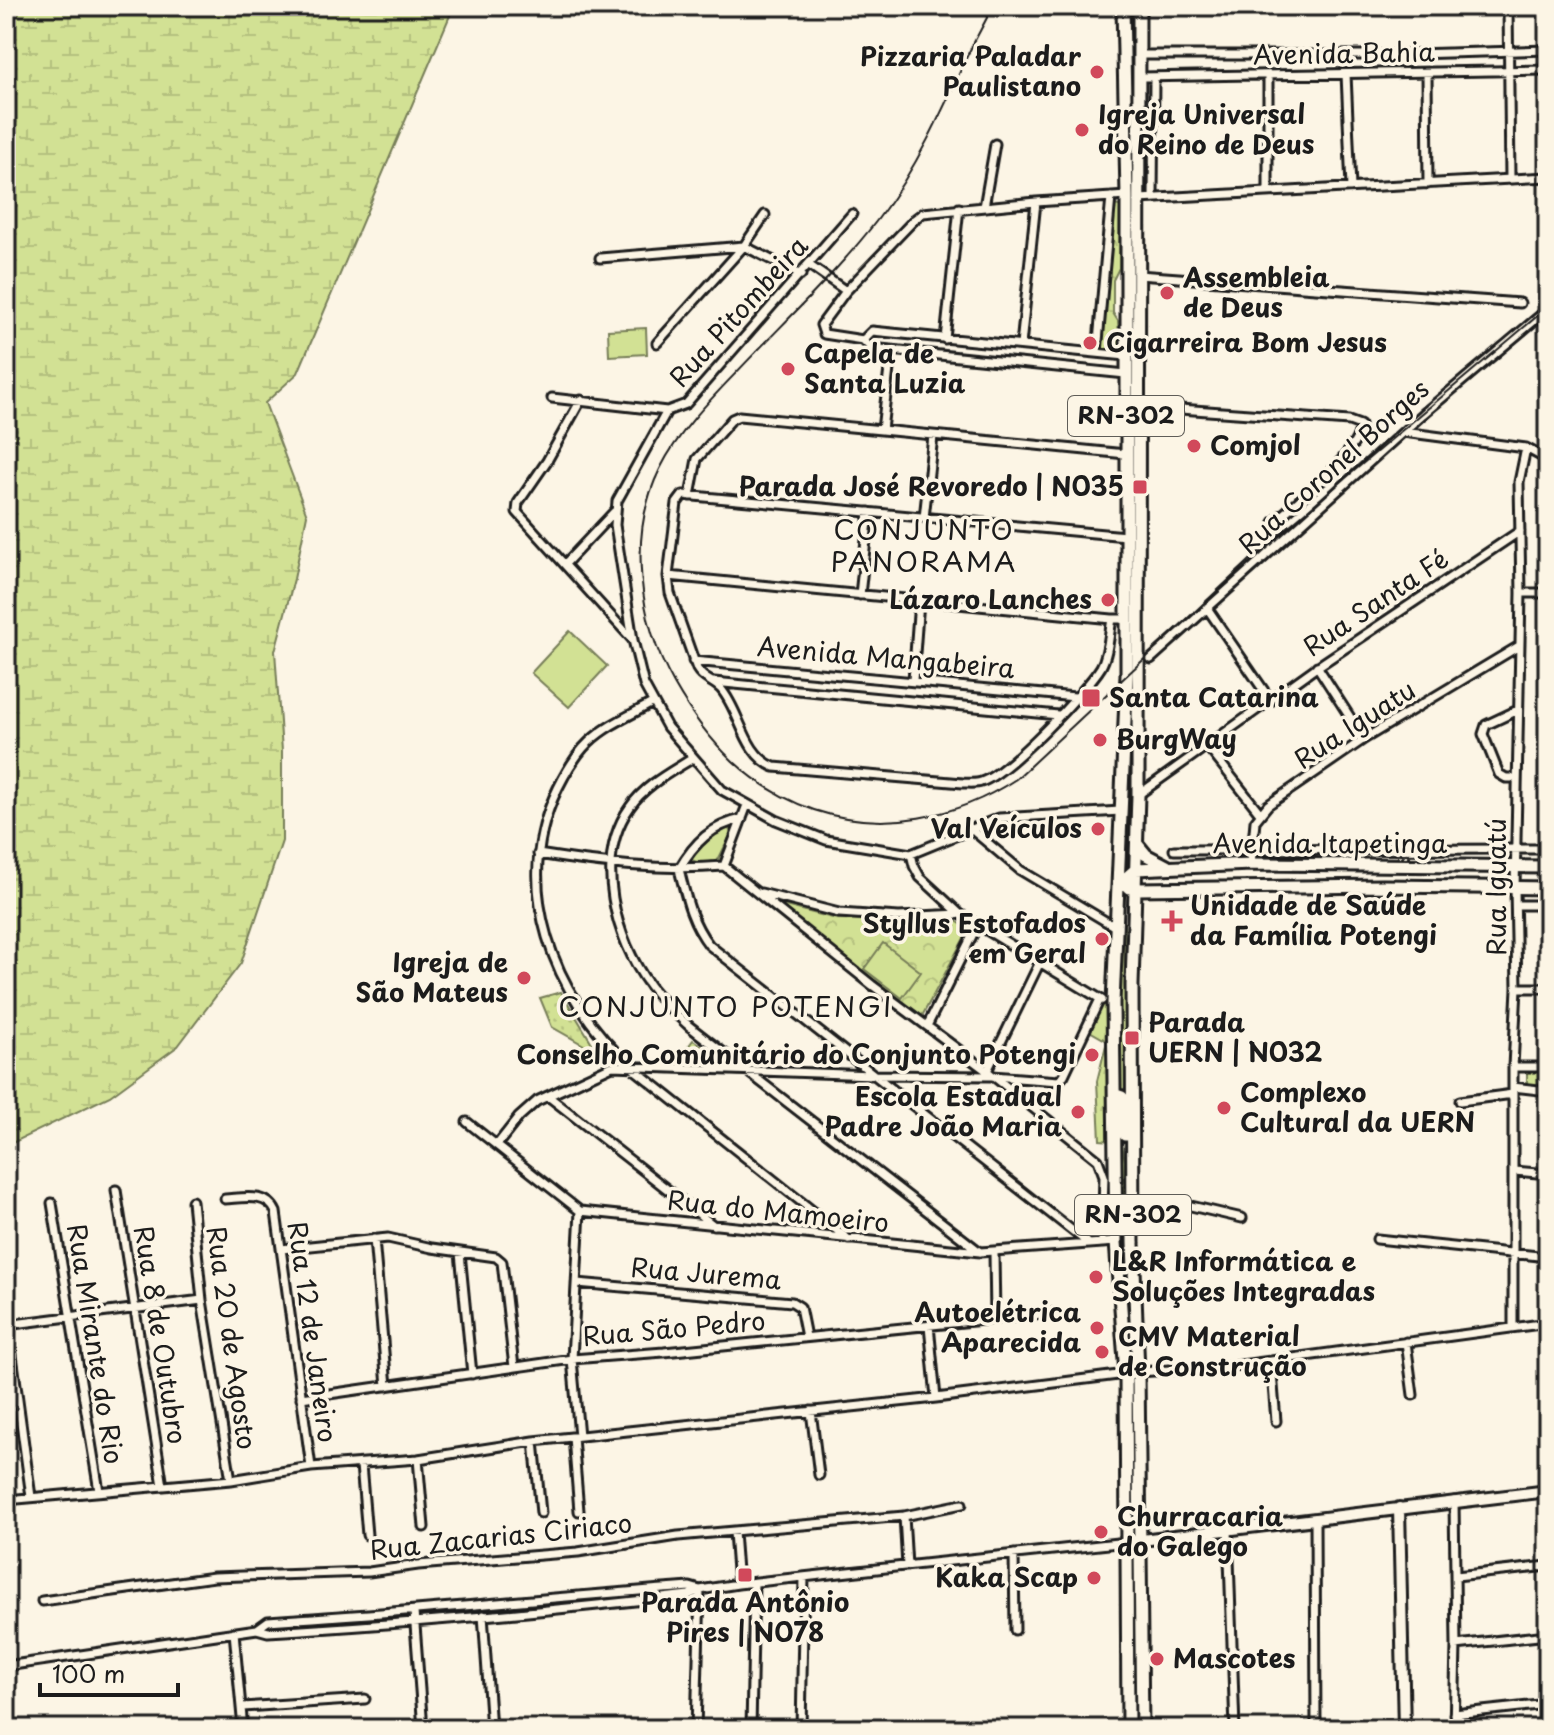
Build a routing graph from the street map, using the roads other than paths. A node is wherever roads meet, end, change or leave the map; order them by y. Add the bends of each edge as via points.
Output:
1 (1124, 6) edge
2 (1508, 6) edge
3 (1138, 9) edge
4 (1509, 50) junction
5 (1548, 50) edge
6 (1140, 55) junction
7 (1510, 70) junction
8 (1548, 70) edge
9 (1427, 73) junction
10 (1346, 74) junction
11 (1268, 76) junction
12 (1140, 77) junction
13 (1154, 77) junction
14 (995, 144) dead end
15 (1548, 177) edge
16 (1510, 179) junction
17 (1428, 184) junction
18 (1351, 188) junction
19 (1268, 191) junction
20 (1111, 197) junction
21 (1133, 198) junction
22 (1153, 198) junction
23 (1036, 202) junction
24 (984, 207) junction
25 (959, 208) junction
26 (852, 214) dead end
27 (765, 215) dead end
28 (744, 246) junction
29 (600, 258) dead end
30 (809, 265) junction
31 (801, 275) junction
32 (1138, 275) junction
33 (846, 291) junction
34 (1520, 303) dead end
35 (1548, 309) edge
36 (945, 339) junction
37 (863, 340) junction
38 (657, 343) dead end
39 (1021, 345) junction
40 (891, 351) junction
41 (1097, 353) junction
42 (1126, 356) junction
43 (1126, 374) junction
44 (552, 398) dead end
45 (581, 400) junction
46 (1138, 406) junction
47 (667, 411) junction
48 (882, 430) junction
49 (1403, 432) junction
50 (933, 436) junction
51 (1526, 448) junction
52 (1126, 454) junction
53 (1548, 460) edge
54 (686, 496) junction
55 (614, 512) junction
56 (869, 512) junction
57 (924, 518) junction
58 (1274, 522) dead end
59 (1520, 531) junction
60 (1126, 536) junction
61 (565, 564) junction
62 (668, 576) junction
63 (1521, 593) junction
64 (1548, 593) edge
65 (860, 595) junction
66 (919, 601) junction
67 (1207, 608) junction
68 (1112, 619) junction
69 (1126, 619) junction
70 (633, 640) junction
71 (1519, 646) junction
72 (1151, 659) dead end
73 (693, 661) junction
74 (1317, 666) junction
75 (843, 673) junction
76 (913, 680) junction
77 (712, 682) junction
78 (840, 694) junction
79 (1075, 697) junction
80 (1271, 701) junction
81 (652, 703) junction
82 (1518, 710) junction
83 (1058, 715) junction
84 (1364, 739) junction
85 (1207, 746) junction
86 (693, 758) junction
87 (1517, 778) junction
88 (1138, 795) junction
89 (747, 805) junction
90 (1121, 811) junction
91 (1260, 813) junction
92 (742, 819) junction
93 (970, 828) junction
94 (1137, 844) junction
95 (1516, 848) junction
96 (1548, 849) edge
97 (1174, 850) dead end
98 (1251, 850) junction
99 (538, 854) junction
100 (911, 854) junction
101 (1251, 864) junction
102 (610, 865) junction
103 (1383, 865) junction
104 (1404, 865) junction
105 (724, 866) junction
106 (1515, 867) junction
107 (1548, 867) edge
108 (1171, 868) junction
109 (679, 869) junction
110 (1136, 869) junction
111 (1120, 882) junction
112 (1383, 886) junction
113 (1404, 887) junction
114 (1548, 888) edge
115 (1136, 889) junction
116 (1515, 889) junction
117 (758, 892) junction
118 (1516, 905) junction
119 (1548, 905) edge
120 (960, 914) junction
121 (1117, 923) junction
122 (977, 926) junction
123 (1040, 962) junction
124 (1517, 988) junction
125 (1548, 988) edge
126 (1100, 999) junction
127 (1113, 1003) junction
128 (927, 1026) junction
129 (629, 1065) junction
130 (1513, 1067) junction
131 (1548, 1067) edge
132 (748, 1070) junction
133 (989, 1073) junction
134 (873, 1075) junction
135 (1513, 1091) junction
136 (1548, 1091) edge
137 (1116, 1095) junction
138 (548, 1096) junction
139 (1460, 1101) dead end
140 (467, 1122) dead end
141 (497, 1145) junction
142 (1133, 1158) junction
143 (1514, 1171) junction
144 (1548, 1174) edge
145 (116, 1190) dead end
146 (225, 1199) dead end
147 (192, 1201) dead end
148 (52, 1203) dead end
149 (1134, 1205) junction
150 (580, 1211) junction
151 (1242, 1218) dead end
152 (1115, 1219) junction
153 (713, 1225) junction
154 (374, 1239) junction
155 (848, 1239) junction
156 (1377, 1239) dead end
157 (1102, 1242) junction
158 (1116, 1242) junction
159 (1088, 1243) junction
160 (281, 1249) junction
161 (980, 1252) junction
162 (460, 1253) junction
163 (994, 1253) junction
164 (1515, 1254) junction
165 (1548, 1257) edge
166 (577, 1283) junction
167 (1135, 1284) junction
168 (202, 1300) junction
169 (135, 1308) junction
170 (1053, 1313) dead end
171 (70, 1317) junction
172 (995, 1318) junction
173 (1548, 1323) edge
174 (7, 1325) edge
175 (929, 1325) junction
176 (1513, 1327) junction
177 (806, 1337) junction
178 (1406, 1342) junction
179 (572, 1359) junction
180 (1271, 1361) junction
181 (514, 1367) junction
182 (1132, 1373) junction
183 (472, 1374) junction
184 (387, 1386) junction
185 (1413, 1395) dead end
186 (301, 1398) junction
187 (936, 1398) junction
188 (811, 1411) junction
189 (1276, 1421) dead end
190 (576, 1437) junction
191 (534, 1441) junction
192 (418, 1459) junction
193 (361, 1465) junction
194 (311, 1467) junction
195 (819, 1475) dead end
196 (231, 1480) junction
197 (163, 1486) junction
198 (99, 1491) junction
199 (1548, 1491) edge
200 (31, 1497) junction
201 (6, 1500) edge
202 (1454, 1501) junction
203 (962, 1504) dead end
204 (1399, 1508) junction
205 (579, 1511) dead end
206 (541, 1513) dead end
207 (904, 1516) junction
208 (1315, 1519) junction
209 (424, 1527) dead end
210 (1228, 1530) junction
211 (734, 1532) junction
212 (367, 1535) dead end
213 (1140, 1541) junction
214 (1127, 1542) junction
215 (1014, 1554) junction
216 (907, 1566) junction
217 (1548, 1566) edge
218 (1456, 1576) junction
219 (804, 1577) junction
220 (754, 1583) junction
221 (738, 1584) junction
222 (700, 1590) junction
223 (585, 1594) junction
224 (42, 1601) dead end
225 (482, 1605) junction
226 (586, 1607) junction
227 (414, 1612) junction
228 (483, 1617) junction
229 (415, 1623) junction
230 (257, 1629) junction
231 (1015, 1630) dead end
232 (234, 1632) junction
233 (1548, 1635) edge
234 (1456, 1645) junction
235 (6, 1666) edge
236 (365, 1699) dead end
237 (1548, 1704) edge
238 (243, 1707) junction
239 (1454, 1714) junction
240 (243, 1729) edge
241 (423, 1729) edge
242 (491, 1729) edge
243 (696, 1729) edge
244 (751, 1729) edge
245 (801, 1729) edge
246 (1128, 1729) edge
247 (1142, 1729) edge
248 (1235, 1729) edge
249 (1316, 1729) edge
250 (1404, 1729) edge
251 (1454, 1729) edge

1 - 12 main road via 1130,69
1 - 21 main road, RN-302
2 - 4 street
3 - 6 main road, RN-302
4 - 5 street, Avenida Bahia
4 - 6 street, Avenida Bahia
4 - 7 street
6 - 12 main road, RN-302
7 - 8 street, Avenida Bahia
7 - 9 street, Avenida Bahia
7 - 16 street
9 - 10 street, Avenida Bahia
9 - 17 street
10 - 11 street, Avenida Bahia
10 - 18 street
11 - 13 street, Avenida Bahia
11 - 19 street
12 - 13 street, Avenida Bahia
12 - 21 main road, RN-302
13 - 22 street
14 - 24 street
15 - 16 street
16 - 17 street
17 - 18 street
18 - 19 street
19 - 22 street
20 - 21 street
20 - 23 street
20 - 41 street
21 - 22 street
21 - 32 main road, RN-302
21 - 42 main road, RN-302
23 - 24 street
23 - 39 street
24 - 25 street
25 - 33 street via 920,215
25 - 36 street
26 - 30 street, Rua Pitombeira
27 - 28 street
28 - 29 street
28 - 31 street
28 - 38 street
30 - 31 street, Rua Pitombeira
30 - 33 street
31 - 47 street, Rua Pitombeira via 686,404
32 - 34 street
32 - 46 main road, RN-302
33 - 37 street via 822,322 822,332
35 - 49 street, Rua Coronel Borges
36 - 37 street via 872,331
36 - 39 street
37 - 40 street via 871,348
39 - 41 street
40 - 43 street
40 - 48 street
41 - 42 street
42 - 43 main road, RN-302
43 - 52 main road, RN-302
44 - 45 street
45 - 47 street
45 - 61 street via 518,503 518,517
46 - 58 street via 1360,425 1357,440 1339,462
46 - 88 main road, RN-302
47 - 55 street, Rua Pitombeira
48 - 50 street
48 - 54 street via 739,416 697,459
49 - 51 street
49 - 67 street, Rua Coronel Borges
50 - 52 street
50 - 57 street
51 - 53 street
51 - 59 street, Rua Iguatú via 1519,482
52 - 60 main road, RN-302
54 - 56 street
54 - 62 street via 677,503
55 - 61 street, Rua Pitombeira
55 - 70 street
56 - 57 street
56 - 65 street
57 - 60 street
59 - 63 street, Rua Iguatú
59 - 74 street, Rua Santa Fé
60 - 69 main road, RN-302
61 - 70 street
62 - 65 street
62 - 73 street via 673,608
63 - 64 street
63 - 71 street, Rua Iguatú
65 - 66 street
66 - 68 street
66 - 76 street
67 - 72 street, Rua Coronel Borges
67 - 80 street
68 - 69 street
68 - 79 street via 1104,662
69 - 90 main road, RN-302
70 - 81 street
71 - 82 street, Rua Iguatú
71 - 84 street, Rua Iguatu
73 - 75 street, Avenida Mangabeira
73 - 77 street via 701,676
74 - 80 street, Rua Santa Fé
74 - 84 street
75 - 76 street, Avenida Mangabeira
75 - 78 street
76 - 79 street, Avenida Mangabeira
77 - 78 street, Avenida Mangabeira
77 - 83 street via 725,693 764,761 774,767 981,782
78 - 83 street, Avenida Mangabeira
79 - 83 street
80 - 85 street, Rua Santa Fé
81 - 86 street
81 - 99 street via 608,727 574,760 553,798
82 - 87 street, Rua Iguatú
82 - 87 street via 1486,725 1483,734 1499,774
84 - 91 street, Rua Iguatu
85 - 88 street, Rua Santa Fé
85 - 91 street
86 - 89 street via 722,790
86 - 102 street via 652,784 628,809
87 - 95 street, Rua Iguatú
88 - 94 main road, RN-302
89 - 92 street
89 - 100 street via 826,840
90 - 93 street via 999,818
90 - 111 main road, RN-302
91 - 98 street
92 - 105 street
92 - 109 street via 703,836
93 - 100 street
93 - 121 street via 1020,870
94 - 108 main road
94 - 110 main road, RN-302
95 - 96 street, Avenida Itapetinga
95 - 98 street, Avenida Itapetinga
95 - 106 street, Rua Iguatú
97 - 98 street, Avenida Itapetinga
98 - 101 street
99 - 102 street
99 - 129 street via 542,911 556,964 576,1005 605,1044
100 - 120 street via 920,877
101 - 103 main road, Avenida Itapetinga
101 - 108 main road, Avenida Itapetinga
102 - 109 street
102 - 132 street via 625,942 649,985 689,1026
103 - 104 main road, Avenida Itapetinga
103 - 112 main road
104 - 106 main road, Avenida Itapetinga
104 - 113 main road
105 - 109 street
105 - 117 street
106 - 107 main road, Avenida Itapetinga
106 - 116 street, Rua Iguatú
108 - 110 main road, Avenida Itapetinga
109 - 134 street via 690,913 709,945
110 - 111 main road
110 - 115 main road, RN-302
111 - 115 main road
111 - 121 main road, RN-302
112 - 113 main road, Avenida Itapetinga
112 - 115 main road, Avenida Itapetinga
113 - 116 main road, Avenida Itapetinga
114 - 116 main road, Avenida Itapetinga
115 - 142 main road, RN-302
116 - 118 street, Rua Iguatú
117 - 120 street via 839,913
117 - 128 street
118 - 119 street
118 - 124 street, Rua Iguatú
120 - 122 street
121 - 127 main road, RN-302
122 - 123 street
122 - 128 street
123 - 126 street
123 - 133 street
124 - 125 street
124 - 130 street, Rua Iguatú
126 - 127 street
126 - 133 street via 1059,1081
127 - 137 main road, RN-302
128 - 133 street
129 - 132 street
129 - 138 street via 612,1066
129 - 155 street
130 - 131 street
130 - 135 street, Rua Iguatú
132 - 134 street
132 - 161 street
133 - 134 street
133 - 157 street via 1101,1163
134 - 159 street
135 - 136 street
135 - 139 street
135 - 143 street, Rua Iguatú
137 - 142 main road via 1125,1104 1126,1141
137 - 152 main road, RN-302
138 - 141 street via 525,1111
138 - 153 street
140 - 141 street
141 - 150 street
142 - 149 main road, RN-302
143 - 144 street
143 - 164 street, Rua Iguatú
145 - 169 street, Rua 8 de Outubro
146 - 160 street, Rua 12 de Janeiro via 271,1202
147 - 168 street, Rua 20 de Agosto
148 - 171 street, Rua Mirante do Rio
149 - 151 street via 1174,1202
149 - 167 main road, RN-302
150 - 153 street, Rua do Mamoeiro
150 - 166 street
152 - 158 main road, RN-302
152 - 167 main road via 1125,1282
153 - 155 street, Rua do Mamoeiro
154 - 160 street
154 - 162 street
154 - 184 street
155 - 161 street, Rua do Mamoeiro
156 - 164 street
157 - 158 street, Rua do Mamoeiro
157 - 159 street, Rua do Mamoeiro
158 - 182 main road, RN-302
159 - 163 street, Rua do Mamoeiro
160 - 186 street, Rua 12 de Janeiro
161 - 163 street, Rua do Mamoeiro
162 - 181 street via 502,1262
162 - 183 street
163 - 172 street
164 - 165 street
164 - 176 street, Rua Iguatú
166 - 177 street, Rua Jurema via 792,1302 800,1307
166 - 179 street
167 - 182 main road, RN-302
168 - 169 street
168 - 196 street, Rua 20 de Agosto
169 - 171 street
169 - 197 street, Rua 8 de Outubro
170 - 172 street, Rua São Pedro
171 - 174 street
171 - 198 street, Rua Mirante do Rio
172 - 175 street, Rua São Pedro
173 - 176 street
174 - 200 street
175 - 177 street, Rua São Pedro
175 - 187 street
176 - 178 street
177 - 179 street, Rua São Pedro
178 - 180 street
178 - 185 street
179 - 181 street, Rua São Pedro
179 - 190 street
180 - 182 street
180 - 189 street
181 - 183 street, Rua São Pedro
182 - 187 street
182 - 213 main road, RN-302
182 - 214 main road, RN-302
183 - 184 street, Rua São Pedro
184 - 186 street, Rua São Pedro
186 - 194 street, Rua 12 de Janeiro
187 - 188 street
188 - 190 street
188 - 195 street
190 - 191 street
190 - 205 street
191 - 192 street
191 - 206 street
192 - 193 street
192 - 209 street
193 - 194 street
193 - 212 street
194 - 196 street
196 - 197 street
197 - 198 street
198 - 200 street
199 - 202 main road
200 - 201 street
202 - 204 main road
202 - 218 street
203 - 207 street, Rua Zacarias Ciriaco
204 - 208 main road
204 - 250 main road
207 - 211 street, Rua Zacarias Ciriaco
207 - 216 street
208 - 210 main road
208 - 249 street
210 - 213 main road
210 - 248 street
211 - 221 street
211 - 224 street, Rua Zacarias Ciriaco via 369,1572 214,1577
213 - 214 main road
213 - 247 main road, RN-302
214 - 215 street
214 - 246 main road, RN-302
215 - 216 street
215 - 231 street
216 - 219 street
217 - 218 street
218 - 234 street
219 - 220 street
219 - 245 street
220 - 221 street
220 - 244 street
221 - 222 street
222 - 223 street
222 - 226 street
222 - 243 street
223 - 225 street
223 - 226 street
225 - 227 street
225 - 228 street
226 - 228 street
227 - 229 street
227 - 230 street via 268,1621
228 - 229 street
228 - 242 street
229 - 230 street
229 - 241 street
230 - 232 street
232 - 235 street
232 - 238 street
233 - 234 street
234 - 239 street
236 - 238 street
237 - 239 street
238 - 240 street
239 - 251 street

